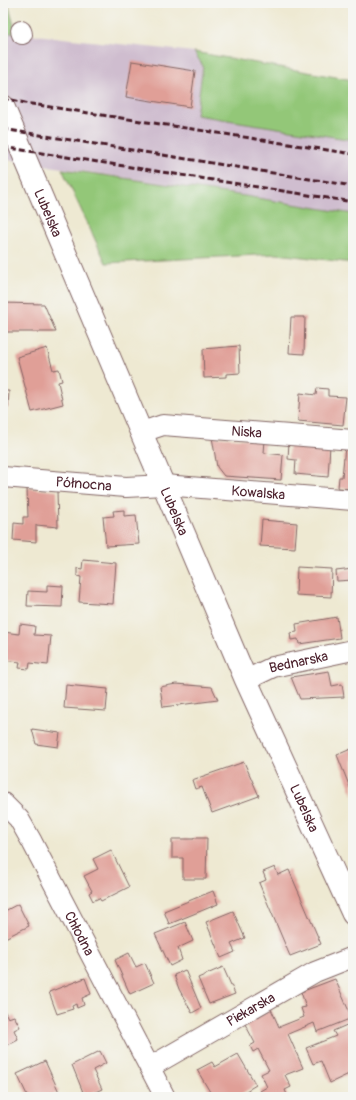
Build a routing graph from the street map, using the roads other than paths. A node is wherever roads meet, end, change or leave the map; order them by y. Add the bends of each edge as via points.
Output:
1 (3, 106) edge
2 (142, 432) junction
3 (353, 440) edge
4 (3, 477) edge
5 (164, 485) junction
6 (353, 500) edge
7 (353, 650) edge
8 (246, 680) junction
9 (3, 803) edge
10 (353, 914) edge
11 (353, 956) edge
12 (150, 1068) junction
13 (166, 1097) edge

1 - 2 main road, Lubelska
2 - 3 street, Niska via 163,425
2 - 5 main road, Lubelska
4 - 5 street, Północna via 126,487
5 - 6 street, Kowalska
5 - 8 main road, Lubelska
7 - 8 street, Bednarska via 273,667
8 - 10 main road, Lubelska
9 - 12 street, Chłodna via 19,819 32,842
11 - 12 street, Piekarska via 315,972
12 - 13 street, Chłodna

